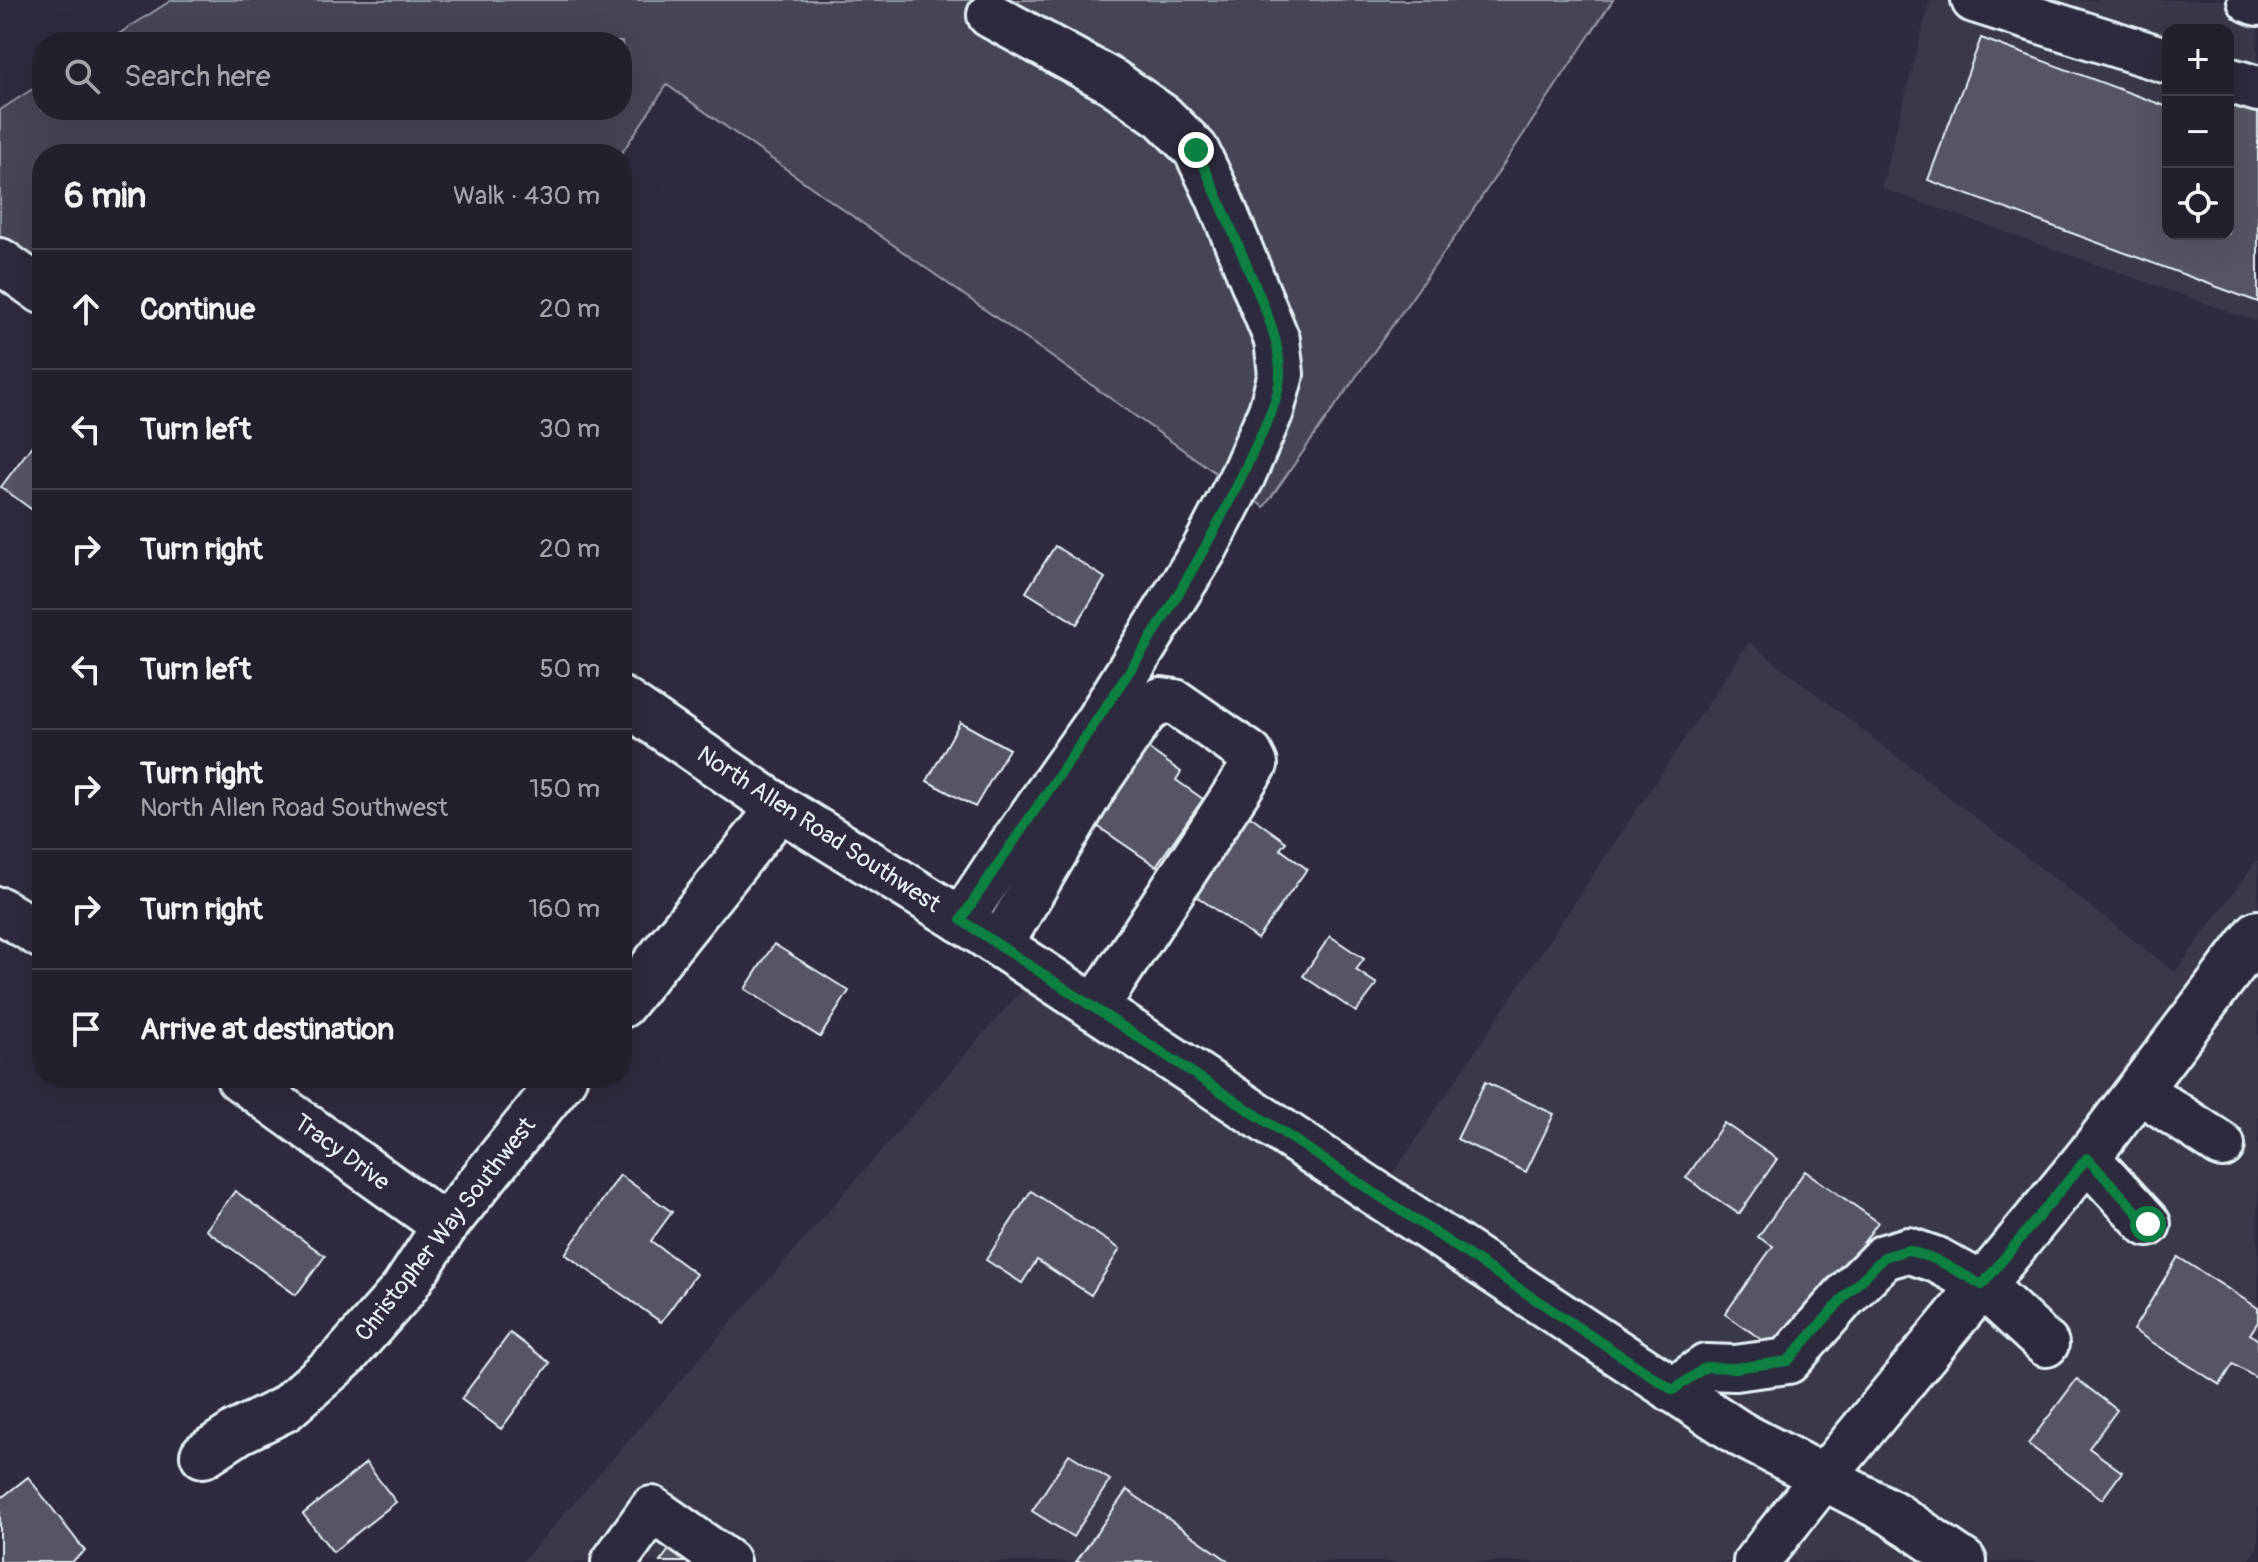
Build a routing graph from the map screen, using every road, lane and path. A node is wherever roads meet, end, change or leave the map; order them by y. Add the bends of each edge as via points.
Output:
1 (1974, 0) edge
2 (2250, 0) edge
3 (2258, 3) edge
4 (990, 15) dead end
5 (2162, 59) edge
6 (2234, 82) edge
7 (2258, 89) edge
8 (0, 261) edge
9 (32, 284) edge
10 (632, 707) edge
11 (780, 808) junction
12 (0, 910) edge
13 (961, 920) junction
14 (32, 930) edge
15 (2258, 933) edge
16 (1000, 945) junction
17 (632, 993) edge
18 (1095, 1008) junction
19 (253, 1088) edge
20 (556, 1088) edge
21 (2139, 1090) junction
22 (2222, 1145) dead end
23 (2087, 1158) junction
24 (2148, 1224) dead end
25 (445, 1226) junction
26 (1982, 1285) junction
27 (2046, 1344) dead end
28 (1673, 1390) junction
29 (203, 1455) dead end
30 (1823, 1478) junction
31 (614, 1562) edge
32 (727, 1562) edge
33 (1756, 1562) edge
34 (1964, 1562) edge

1 - 5 street
2 - 3 street
4 - 13 street via 1113,82 1163,117 1196,150 1277,340 1281,374 1243,475 1204,550 1099,719
6 - 7 street
8 - 9 street
10 - 11 street, North Allen Road Southwest
11 - 13 street, North Allen Road Southwest
11 - 17 street
12 - 14 street
13 - 16 street, North Allen Road Southwest
15 - 21 street
16 - 18 street, North Allen Road Southwest
16 - 18 street via 1144,713 1161,700 1175,702 1250,754 1255,764
18 - 28 street, North Allen Road Southwest
19 - 25 street, Tracy Drive
20 - 25 street, Christopher Way Southwest
21 - 22 street
21 - 23 street
23 - 24 street
23 - 26 street
25 - 29 street, Christopher Way Southwest via 403,1290 344,1357 285,1409
26 - 27 street
26 - 28 street via 1908,1250 1884,1257 1788,1361 1706,1367
26 - 30 street
28 - 30 street, North Allen Road Southwest
30 - 33 street
30 - 34 street, North Allen Road Southwest via 1892,1513
31 - 32 street via 652,1509

